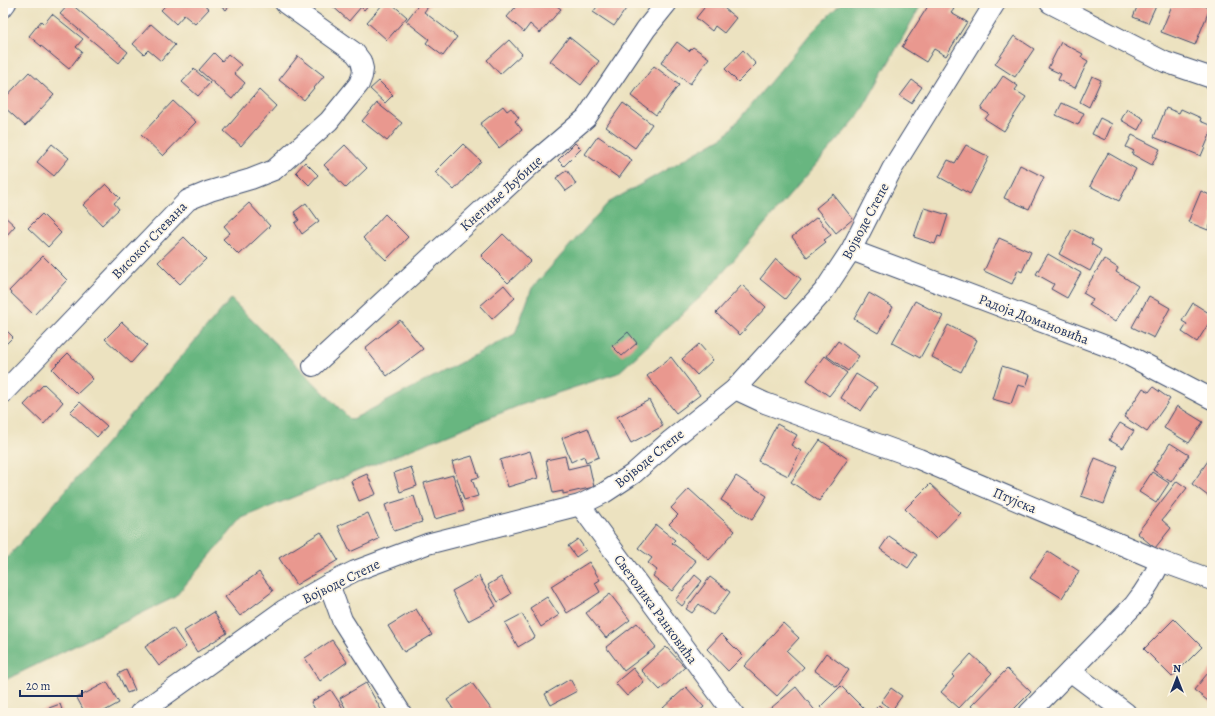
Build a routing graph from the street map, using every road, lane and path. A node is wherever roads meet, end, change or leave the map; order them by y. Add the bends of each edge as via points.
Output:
1 (6, 3) edge
2 (285, 3) edge
3 (667, 3) edge
4 (995, 3) edge
5 (1050, 3) edge
6 (3, 7) edge
7 (1212, 78) edge
8 (851, 250) junction
9 (313, 366) dead end
10 (735, 389) junction
11 (3, 393) edge
12 (1212, 399) edge
13 (580, 505) junction
14 (1160, 561) junction
15 (1212, 580) edge
16 (329, 584) junction
17 (1070, 671) junction
18 (140, 713) edge
19 (401, 713) edge
20 (733, 713) edge
21 (1029, 713) edge
22 (1126, 713) edge

1 - 6 street
2 - 11 street, Високог Стевана via 355,53 363,69 359,84 330,121 274,170 188,200
3 - 9 street, Кнегиње Љубице via 646,28 586,118 533,163
4 - 8 street, Војводе Степе via 892,169
5 - 7 street via 1165,62
8 - 10 street, Војводе Степе via 824,291
8 - 12 street, Радоја Домановића via 1122,352
10 - 13 street, Војводе Степе via 633,474
10 - 14 street, Птујска via 765,403 920,460
13 - 16 street, Војводе Степе via 427,544 355,571
13 - 20 street, Светолика Ранковића
14 - 15 street, Птујска
14 - 17 street via 1147,589 1134,605
16 - 18 street, Војводе Степе via 284,610
16 - 19 street via 342,620
17 - 21 street
17 - 22 street

